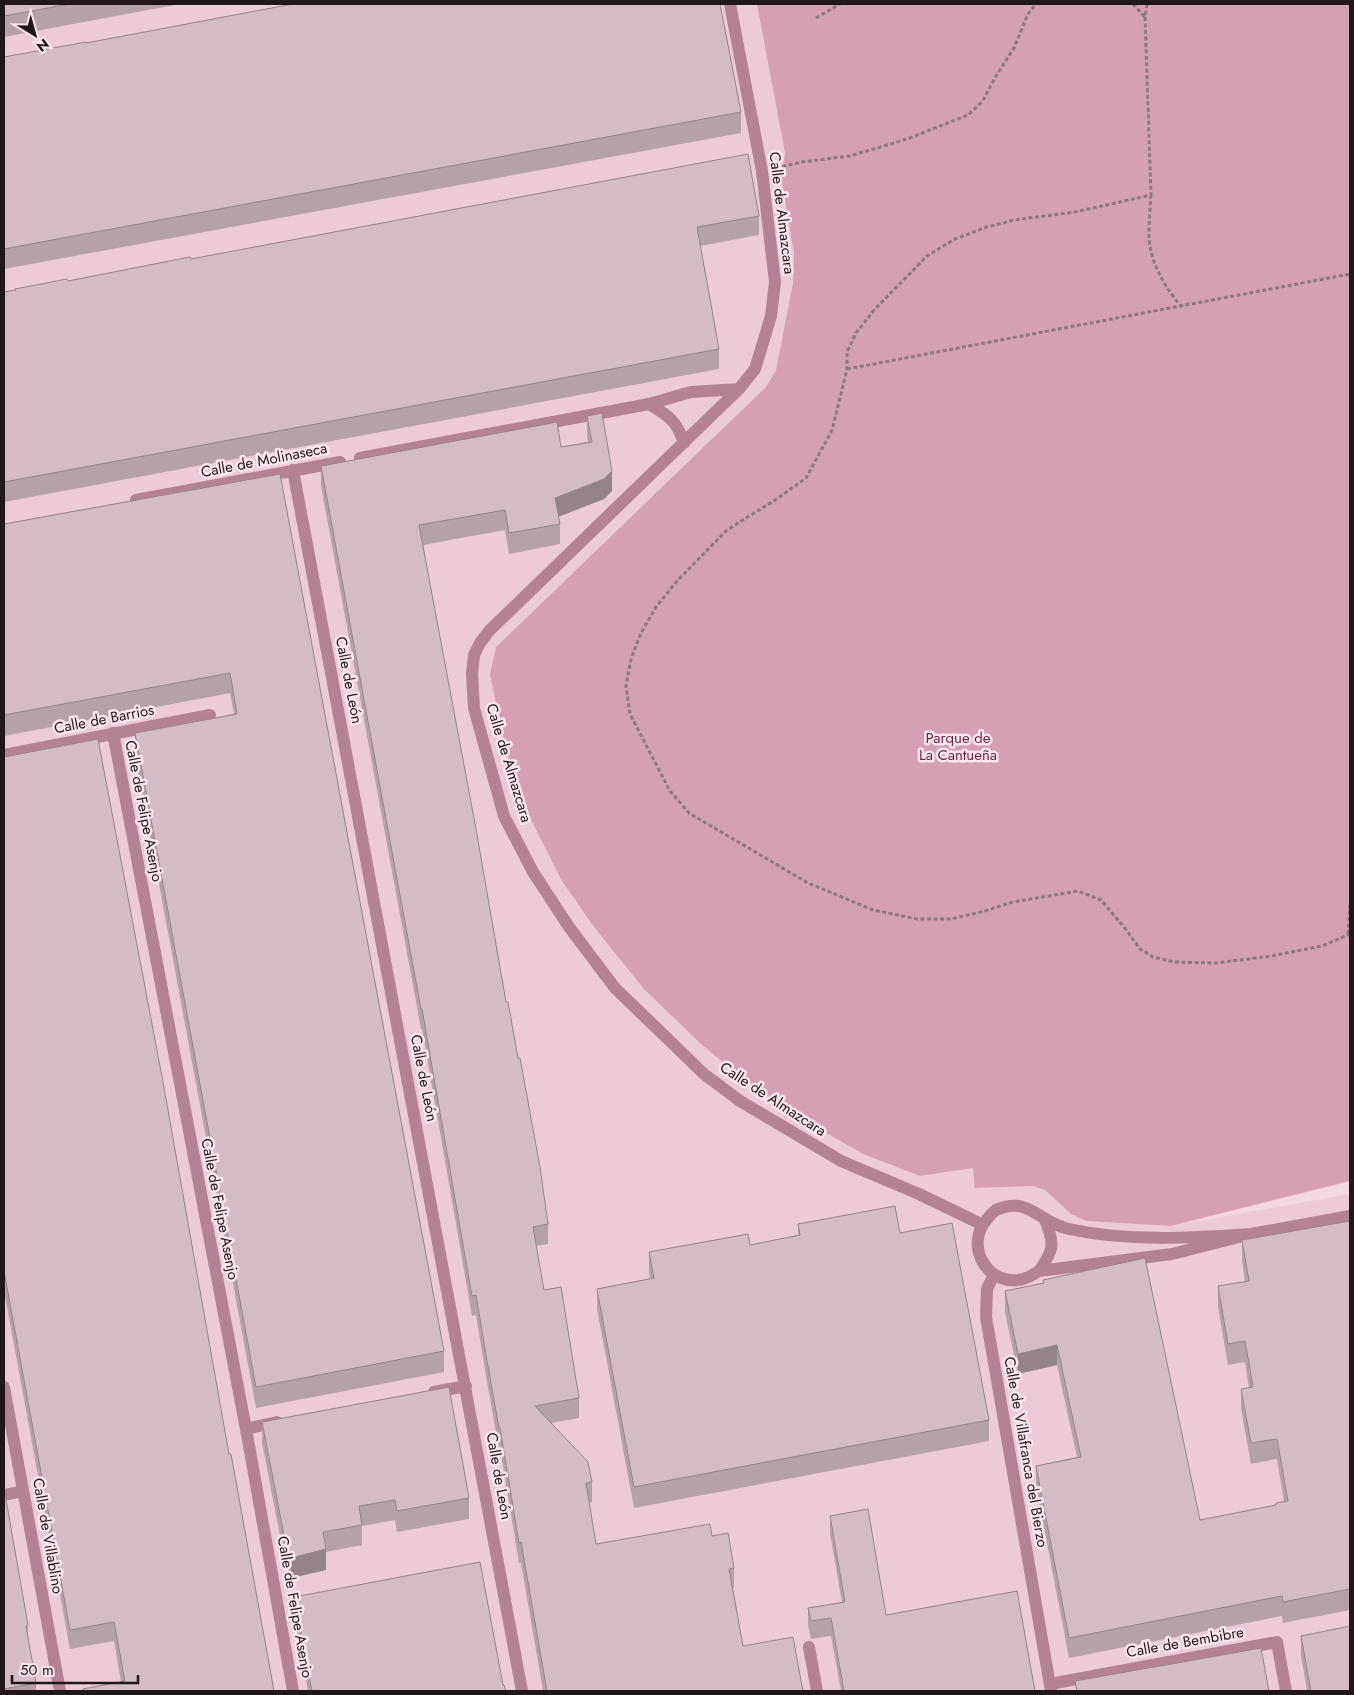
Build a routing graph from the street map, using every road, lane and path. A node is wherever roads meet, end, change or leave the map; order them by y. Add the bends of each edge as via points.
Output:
1 (730, 4) edge
2 (840, 4) edge
3 (1036, 4) edge
4 (1132, 4) edge
5 (1147, 4) edge
6 (1145, 17) junction
7 (816, 18) dead end
8 (762, 172) junction
9 (1151, 195) junction
10 (1350, 274) edge
11 (1180, 306) junction
12 (847, 369) junction
13 (739, 389) junction
14 (649, 404) junction
15 (684, 443) junction
16 (293, 470) junction
17 (120, 503) edge
18 (210, 715) dead end
19 (113, 733) junction
20 (4, 754) edge
21 (1350, 903) edge
22 (1349, 934) edge
23 (1350, 1216) edge
24 (1045, 1220) junction
25 (981, 1224) junction
26 (1251, 1234) junction
27 (1039, 1271) junction
28 (994, 1274) junction
29 (466, 1386) junction
30 (4, 1387) edge
31 (425, 1394) edge
32 (293, 1419) edge
33 (246, 1429) junction
34 (23, 1491) junction
35 (4, 1495) edge
36 (809, 1647) dead end
37 (1050, 1688) edge
38 (60, 1691) edge
39 (293, 1691) edge
40 (522, 1691) edge
41 (817, 1691) edge
42 (1286, 1691) edge

1 - 8 street, Calle de Almazcara via 754,155
2 - 7 path
3 - 8 path via 982,102 968,115 907,139 850,156 802,162
4 - 6 path
5 - 6 path
6 - 9 path
8 - 13 street, Calle de Almazcara via 775,282 771,316 755,369
9 - 11 path via 1149,237 1157,270
9 - 12 path via 1075,212 1014,220 955,239 927,256 875,309 856,333 847,352
10 - 11 path
11 - 12 path
12 - 22 path via 832,430 806,478 727,530 677,581 656,606 631,659 626,686 630,714 670,790 689,814 808,884 874,910 917,919 950,919 1030,898 1078,891 1101,900 1140,950 1153,957 1183,962 1216,963 1271,956 1322,946
13 - 14 street, Calle de Molinaseca via 691,392
13 - 15 street, Calle de Almazcara
14 - 15 street via 672,420
14 - 16 street, Calle de Molinaseca
15 - 25 street, Calle de Almazcara via 490,631 474,655 474,708 504,816 568,927 615,988 704,1074 740,1101 841,1161
16 - 17 street, Calle de Molinaseca
16 - 29 street, Calle de León
18 - 19 street, Calle de Barrios
19 - 20 street, Calle de Barrios
19 - 33 street, Calle de Felipe Asenjo
21 - 22 path
23 - 26 street
24 - 25 street via 1030,1208 1012,1205 994,1211
24 - 26 street via 1066,1229 1107,1236 1166,1239
24 - 27 street via 1052,1237 1050,1256
25 - 28 street via 978,1252 984,1265
26 - 27 street via 1172,1254
27 - 28 street via 1025,1279 1009,1280
28 - 37 street, Calle de Villafranca del Bierzo via 987,1289 986,1317
29 - 31 street
29 - 40 street, Calle de León
30 - 34 street, Calle de Villablino
32 - 33 street
33 - 39 street, Calle de Felipe Asenjo
34 - 35 street
34 - 38 street, Calle de Villablino
36 - 41 street
37 - 42 street, Calle de Bembibre via 1278,1642

